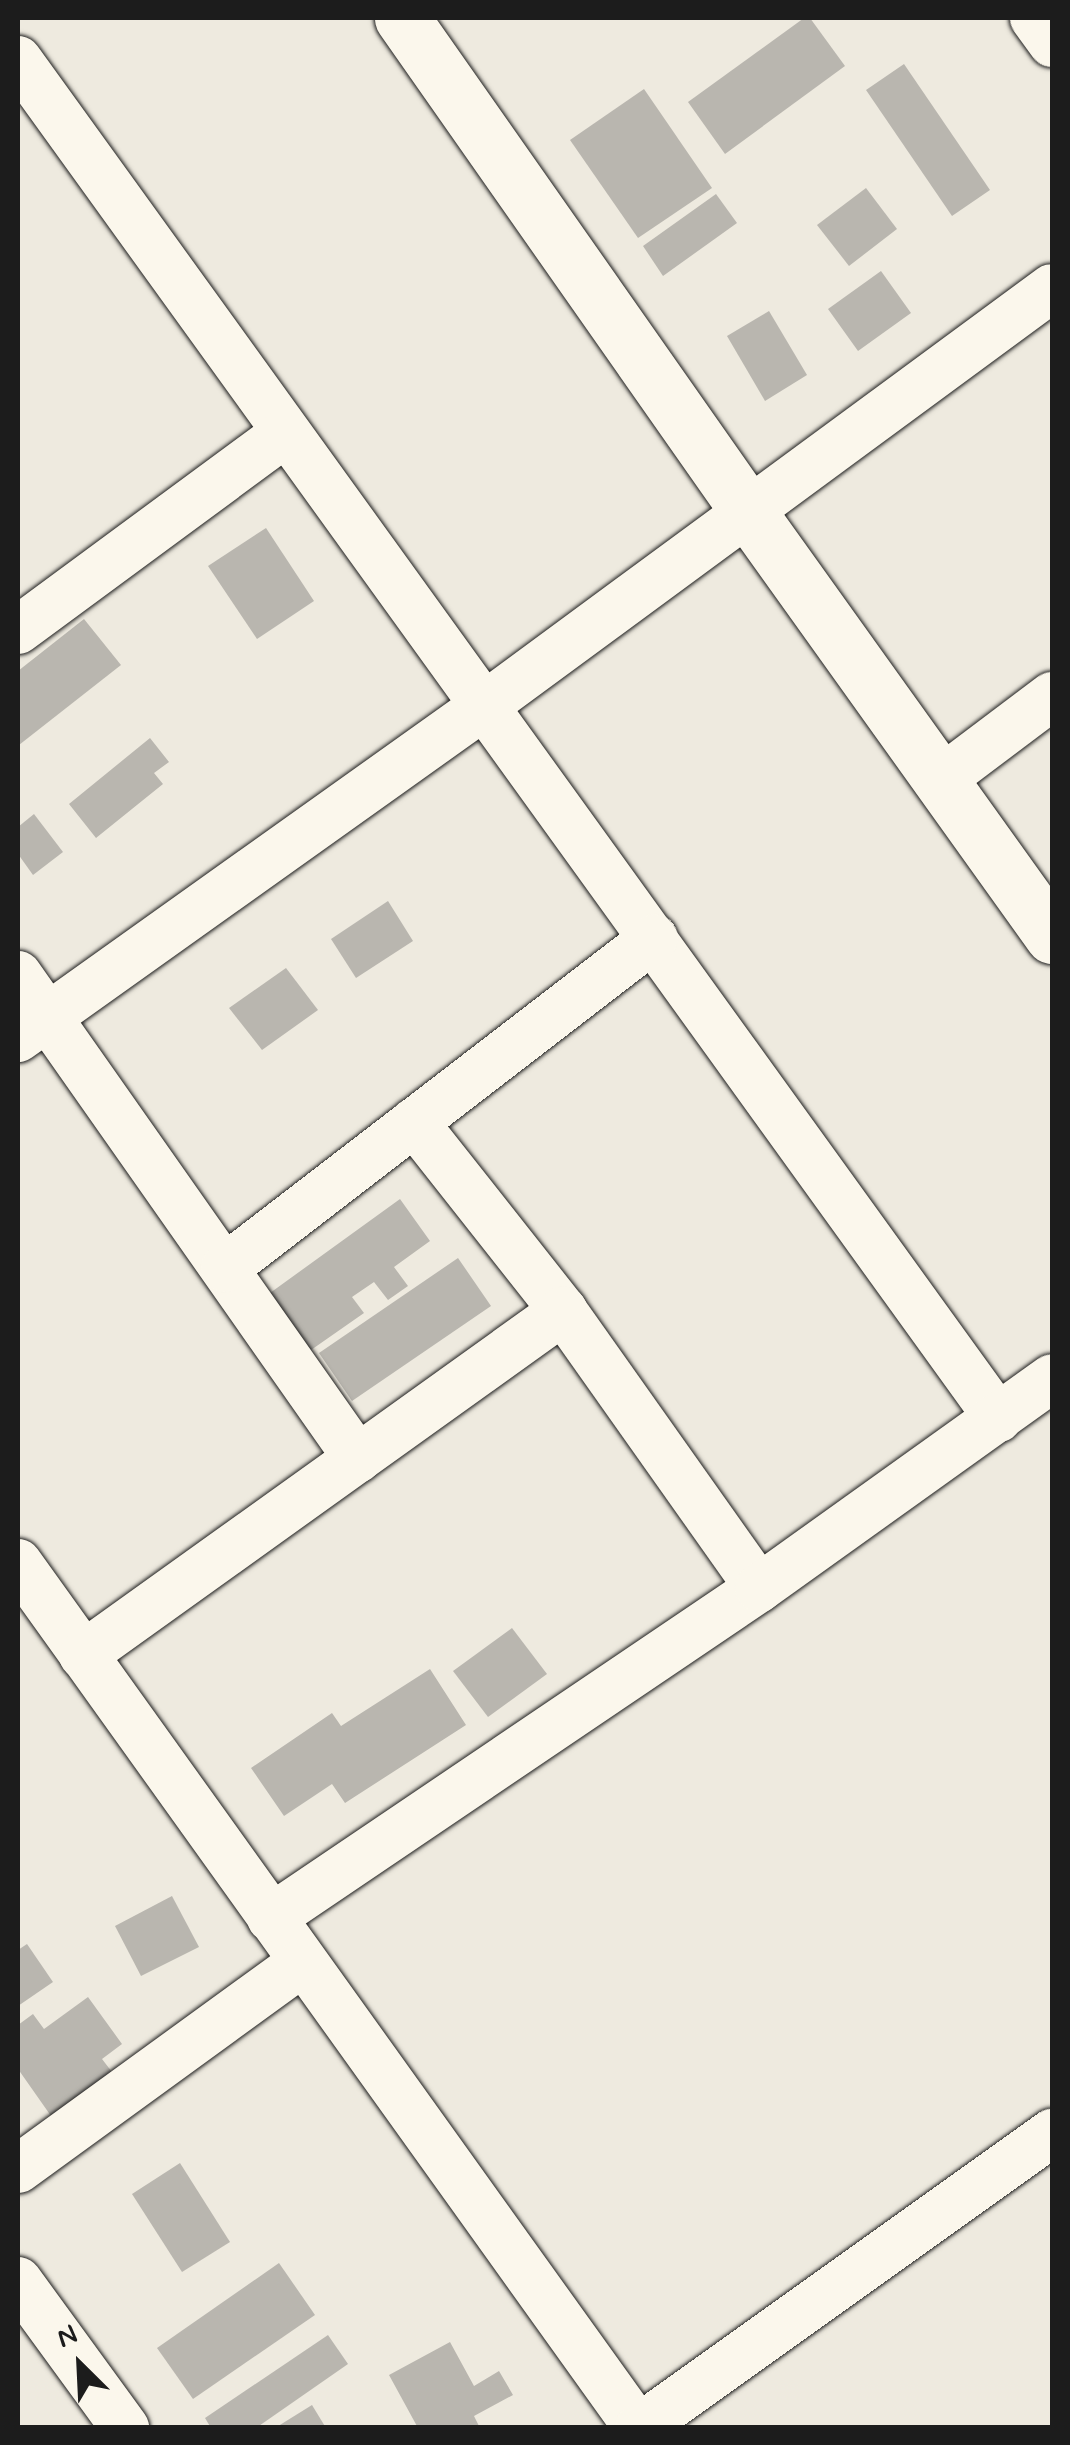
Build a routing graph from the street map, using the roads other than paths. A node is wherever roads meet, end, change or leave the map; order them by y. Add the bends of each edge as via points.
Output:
1 (402, 18) edge
2 (1034, 18) edge
3 (1052, 43) edge
4 (18, 60) edge
5 (1052, 288) edge
6 (286, 433) junction
7 (746, 510) junction
8 (25, 610) edge
9 (1052, 696) edge
10 (484, 706) junction
11 (942, 779) junction
12 (1052, 936) edge
13 (654, 938) junction
14 (18, 975) edge
15 (33, 1028) edge
16 (414, 1122) junction
17 (225, 1268) junction
18 (562, 1312) junction
19 (1052, 1378) edge
20 (998, 1418) junction
21 (358, 1459) junction
22 (18, 1563) edge
23 (759, 1588) junction
24 (83, 1654) junction
25 (271, 1918) junction
26 (303, 1962) junction
27 (1052, 2132) edge
28 (18, 2169) edge
29 (18, 2280) edge
30 (125, 2428) edge
31 (638, 2428) edge

1 - 7 street
2 - 3 street
4 - 6 street
5 - 7 street
6 - 8 street
6 - 10 street
7 - 10 street
7 - 11 street
9 - 11 street
10 - 13 street
10 - 15 street
11 - 12 street
13 - 16 street
13 - 20 street
14 - 15 street
15 - 17 street
16 - 17 street
16 - 18 street
17 - 21 street
18 - 21 street
18 - 23 street
19 - 20 street
20 - 23 street
21 - 24 street
22 - 24 street
23 - 25 street
24 - 25 street
25 - 26 street
26 - 28 street
26 - 31 street
27 - 31 street
29 - 30 street

